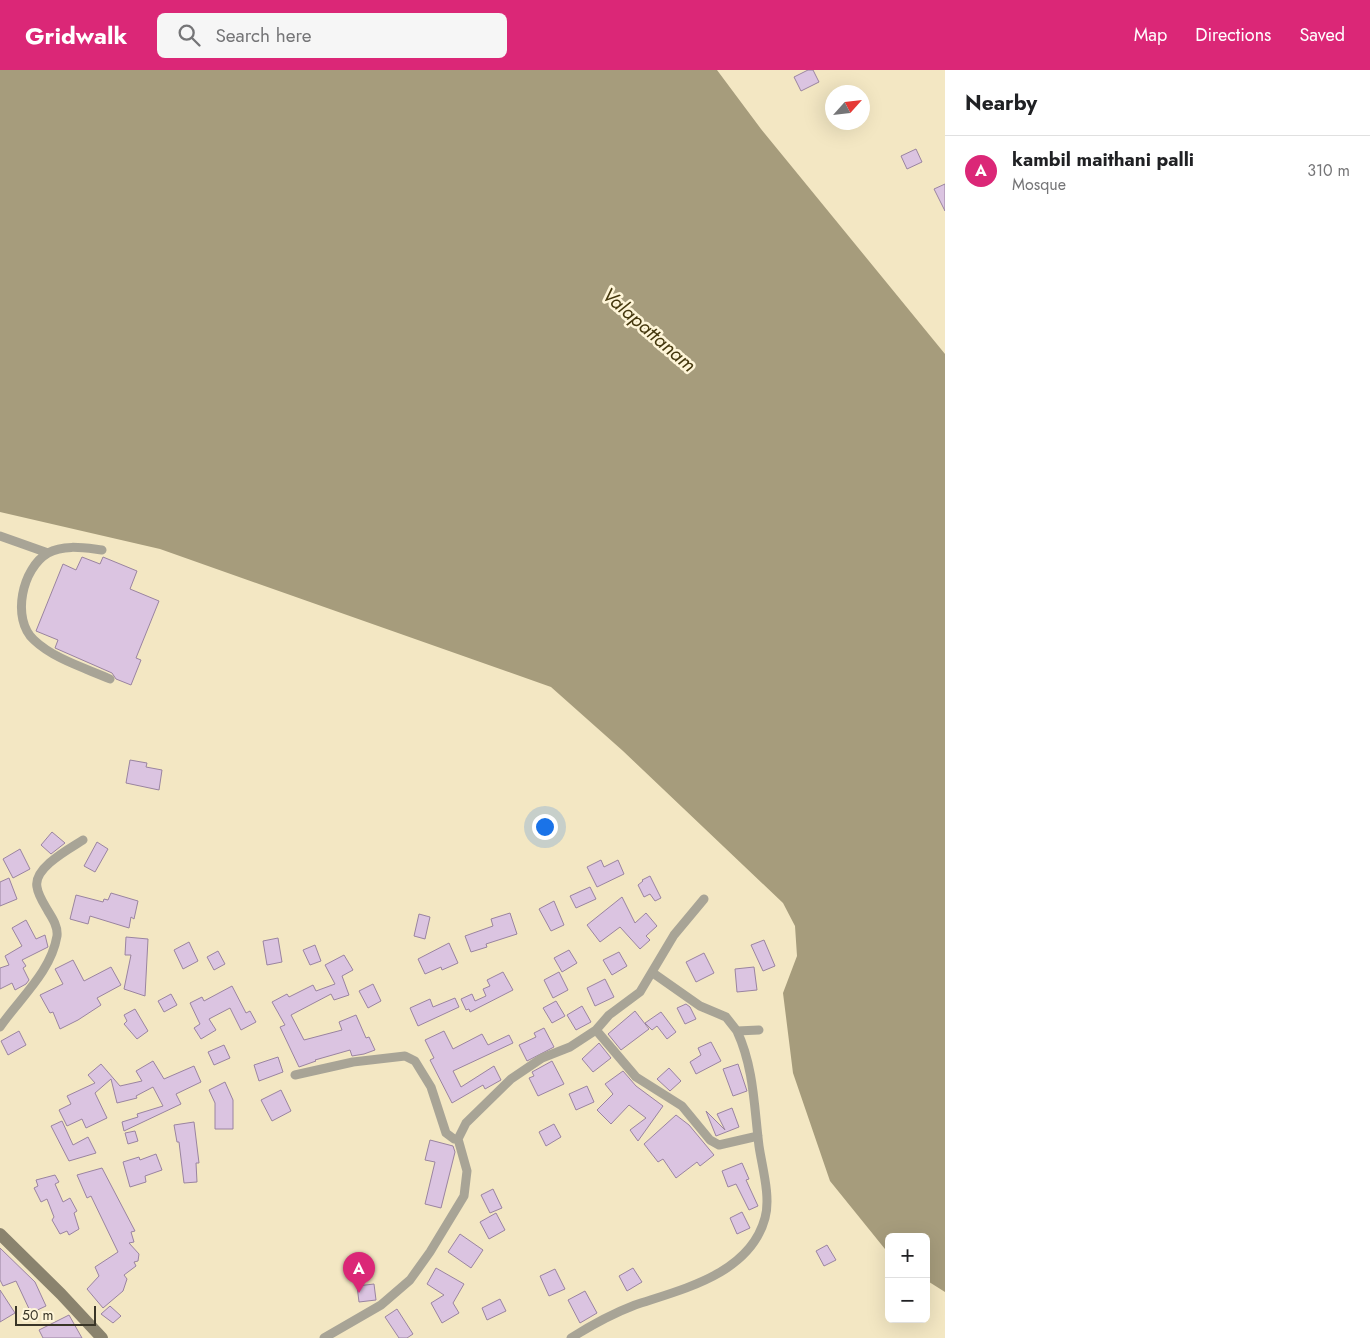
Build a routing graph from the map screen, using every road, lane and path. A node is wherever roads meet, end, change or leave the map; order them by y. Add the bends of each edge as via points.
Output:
1 (0, 536) edge
2 (102, 550) dead end
3 (48, 553) junction
4 (110, 679) dead end
5 (83, 840) dead end
6 (704, 899) dead end
7 (653, 973) junction
8 (0, 1026) edge
9 (596, 1030) junction
10 (758, 1030) dead end
11 (737, 1031) junction
12 (295, 1075) dead end
13 (758, 1136) junction
14 (458, 1139) junction
15 (2, 1241) edge
16 (102, 1338) edge
17 (324, 1338) edge
18 (571, 1338) edge

1 - 3 street
2 - 3 street via 75,547
3 - 4 street via 31,571 22,593 22,618 33,639 50,652
5 - 8 street via 53,859 36,880 56,925 57,936 46,968
6 - 7 street via 674,935
7 - 9 street via 640,992 609,1015
7 - 11 street via 700,1006 726,1017
9 - 13 street via 636,1077 682,1106 710,1140 719,1145
9 - 14 street via 570,1047 542,1058 511,1079 466,1123
10 - 11 street
11 - 13 street via 751,1072
12 - 14 street via 353,1062 405,1056 415,1061 430,1087 446,1133
13 - 18 street via 765,1217 742,1256 720,1273 634,1306
14 - 17 street via 466,1171 464,1196 430,1252 410,1280 381,1305
15 - 16 main road via 62,1294

